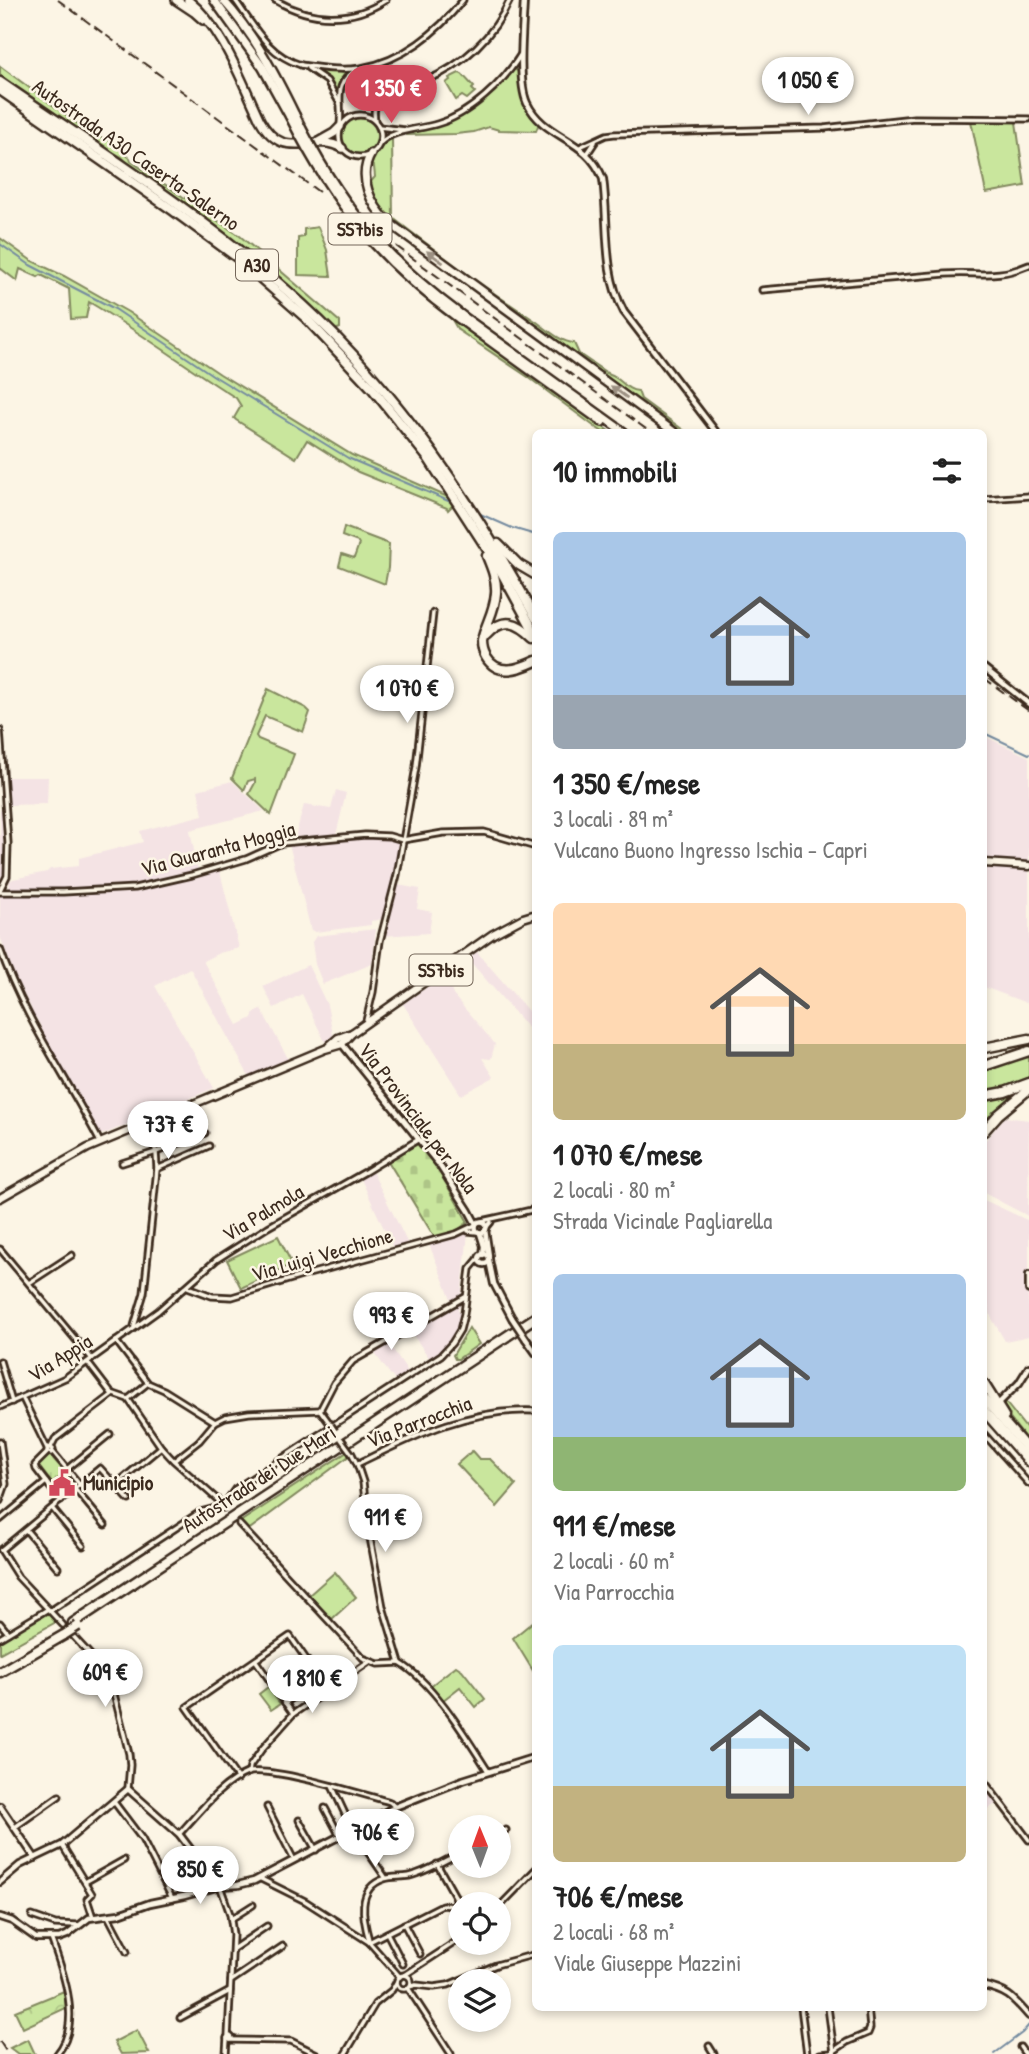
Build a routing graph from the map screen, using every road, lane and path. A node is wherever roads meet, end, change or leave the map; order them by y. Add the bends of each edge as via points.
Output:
1 (176, 0) edge
2 (188, 0) edge
3 (214, 0) edge
4 (225, 0) edge
5 (235, 0) edge
6 (275, 0) edge
7 (386, 0) edge
8 (463, 0) edge
9 (510, 0) edge
10 (524, 0) edge
11 (223, 44) junction
12 (523, 49) junction
13 (516, 61) junction
14 (523, 63) junction
15 (301, 65) junction
16 (362, 68) junction
17 (516, 68) junction
18 (506, 73) junction
19 (523, 73) junction
20 (0, 82) edge
21 (0, 90) edge
22 (340, 104) junction
23 (292, 116) junction
24 (1029, 119) edge
25 (375, 121) junction
26 (340, 127) junction
27 (379, 127) junction
28 (414, 130) junction
29 (596, 141) junction
30 (316, 143) junction
31 (380, 143) junction
32 (580, 147) junction
33 (342, 148) junction
34 (371, 154) junction
35 (587, 154) junction
36 (1029, 265) edge
37 (762, 290) dead end
38 (459, 316) junction
39 (612, 429) edge
40 (620, 429) edge
41 (670, 429) edge
42 (714, 429) edge
43 (1029, 496) edge
44 (987, 499) edge
45 (466, 504) junction
46 (482, 528) junction
47 (532, 572) edge
48 (532, 611) edge
49 (433, 613) dead end
50 (532, 629) edge
51 (532, 634) edge
52 (484, 637) junction
53 (532, 663) edge
54 (987, 670) edge
55 (1029, 704) edge
56 (0, 730) edge
57 (403, 839) junction
58 (532, 846) edge
59 (987, 863) edge
60 (1029, 866) edge
61 (0, 891) edge
62 (532, 915) edge
63 (0, 949) edge
64 (366, 1023) junction
65 (1029, 1039) edge
66 (340, 1042) junction
67 (987, 1047) edge
68 (1029, 1049) edge
69 (987, 1062) edge
70 (1029, 1083) edge
71 (1029, 1089) edge
72 (987, 1095) edge
73 (146, 1123) junction
74 (987, 1128) edge
75 (205, 1133) dead end
76 (419, 1139) junction
77 (100, 1142) junction
78 (209, 1146) dead end
79 (156, 1152) junction
80 (121, 1163) dead end
81 (157, 1169) junction
82 (0, 1198) edge
83 (532, 1210) edge
84 (493, 1220) junction
85 (478, 1223) junction
86 (486, 1229) junction
87 (466, 1231) junction
88 (478, 1232) junction
89 (0, 1250) edge
90 (72, 1255) dead end
91 (484, 1260) junction
92 (1029, 1275) edge
93 (29, 1283) junction
94 (188, 1287) junction
95 (1029, 1290) edge
96 (467, 1297) junction
97 (532, 1318) edge
98 (532, 1327) edge
99 (133, 1328) junction
100 (525, 1335) junction
101 (116, 1341) junction
102 (532, 1346) edge
103 (0, 1361) edge
104 (90, 1361) junction
105 (1029, 1367) edge
106 (148, 1383) junction
107 (987, 1389) edge
108 (113, 1394) junction
109 (23, 1399) junction
110 (128, 1399) junction
111 (12, 1402) junction
112 (1000, 1402) dead end
113 (987, 1403) edge
114 (0, 1407) edge
115 (320, 1410) junction
116 (532, 1411) edge
117 (987, 1414) edge
118 (215, 1422) junction
119 (110, 1434) dead end
120 (1013, 1434) junction
121 (987, 1437) edge
122 (0, 1441) edge
123 (161, 1447) junction
124 (49, 1450) junction
125 (1029, 1451) edge
126 (174, 1461) junction
127 (1029, 1462) edge
128 (358, 1464) junction
129 (67, 1469) junction
130 (46, 1482) junction
131 (80, 1485) junction
132 (116, 1485) junction
133 (1029, 1485) edge
134 (75, 1489) junction
135 (0, 1498) edge
136 (129, 1500) dead end
137 (61, 1501) junction
138 (222, 1505) junction
139 (52, 1508) junction
140 (231, 1514) dead end
141 (0, 1520) edge
142 (239, 1524) dead end
143 (105, 1525) dead end
144 (26, 1530) junction
145 (83, 1546) dead end
146 (1, 1549) edge
147 (58, 1568) dead end
148 (49, 1610) junction
149 (0, 1623) edge
150 (76, 1625) junction
151 (65, 1631) junction
152 (8, 1633) junction
153 (0, 1638) edge
154 (256, 1661) junction
155 (369, 1662) junction
156 (400, 1663) junction
157 (0, 1670) edge
158 (285, 1703) junction
159 (293, 1714) junction
160 (532, 1758) edge
161 (488, 1771) junction
162 (249, 1772) junction
163 (238, 1779) junction
164 (987, 1785) edge
165 (332, 1786) junction
166 (128, 1789) junction
167 (59, 1796) dead end
168 (113, 1800) junction
169 (0, 1806) edge
170 (267, 1807) dead end
171 (395, 1807) junction
172 (325, 1808) dead end
173 (299, 1819) dead end
174 (15, 1827) junction
175 (352, 1829) junction
176 (179, 1834) junction
177 (340, 1836) junction
178 (1029, 1840) edge
179 (62, 1844) junction
180 (316, 1850) junction
181 (35, 1857) junction
182 (448, 1859) edge
183 (124, 1860) dead end
184 (294, 1860) junction
185 (437, 1864) junction
186 (532, 1873) edge
187 (386, 1878) junction
188 (261, 1879) junction
189 (0, 1882) edge
190 (85, 1882) junction
191 (220, 1886) junction
192 (453, 1892) edge
193 (511, 1895) edge
194 (172, 1898) junction
195 (253, 1905) dead end
196 (448, 1905) edge
197 (32, 1916) dead end
198 (108, 1916) junction
199 (0, 1917) edge
200 (93, 1917) junction
201 (231, 1919) junction
202 (404, 1924) junction
203 (78, 1925) junction
204 (267, 1926) dead end
205 (387, 1933) junction
206 (51, 1938) junction
207 (369, 1942) junction
208 (284, 1946) dead end
209 (448, 1947) edge
210 (233, 1949) junction
211 (127, 1952) dead end
212 (420, 1955) dead end
213 (532, 1955) edge
214 (402, 1964) dead end
215 (414, 1970) junction
216 (405, 1975) junction
217 (398, 1979) junction
218 (231, 1981) junction
219 (411, 1981) junction
220 (426, 1986) junction
221 (987, 1987) edge
222 (406, 1988) junction
223 (230, 1991) junction
224 (390, 1992) junction
225 (802, 2011) edge
226 (828, 2011) edge
227 (868, 2011) edge
228 (1028, 2015) edge
229 (180, 2018) dead end
230 (231, 2038) junction
231 (709, 2046) dead end
232 (1020, 2047) dead end
233 (832, 2053) edge
234 (1027, 2053) edge
235 (57, 2054) edge
236 (226, 2054) edge
237 (317, 2054) edge
238 (345, 2054) edge
239 (451, 2054) edge
240 (714, 2054) edge
241 (807, 2054) edge
242 (820, 2054) edge

1 - 11 highway via 202,19
2 - 11 highway via 207,18
3 - 23 highway, SS7bis
4 - 23 highway, SS7bis via 270,67
5 - 15 street via 270,48
6 - 7 street via 303,13 330,17 360,13
8 - 16 street via 422,40
9 - 25 street via 470,54 432,79 381,100 374,109
10 - 12 street
11 - 30 highway via 268,133 286,144
12 - 13 street
12 - 14 street
13 - 14 street
13 - 18 street
14 - 17 street
14 - 19 street
15 - 16 street via 330,70
15 - 22 street via 327,80
16 - 22 street via 342,83
17 - 18 street
17 - 19 street
18 - 28 street via 467,110
19 - 32 street via 532,111
20 - 45 highway, Autostrada A30 Caserta-Salerno / A30 via 241,251 303,305 415,428
21 - 45 highway, Autostrada A30 Caserta-Salerno / A30 via 217,242 293,306 372,387
22 - 26 street
23 - 38 highway, SS7bis, bridge via 368,231
24 - 29 street via 914,118 824,128 614,134
25 - 26 street via 356,115
25 - 27 street
26 - 30 highway
26 - 33 street
27 - 28 street
27 - 31 street
28 - 31 street via 389,135
29 - 32 street
29 - 35 street
30 - 33 highway
31 - 34 street
32 - 35 street
33 - 34 street via 357,157
41 -> 34 highway via 388,222 367,189 366,164
35 - 42 street via 603,179 612,282 618,302
36 - 37 street via 995,275 954,273
38 - 39 highway, SS7bis
38 - 40 highway, SS7bis
43 - 44 street
45 - 46 highway
46 - 47 highway
46 - 48 highway
46 - 50 highway
46 - 52 highway via 496,588
49 - 57 street
51 - 52 highway via 507,623 495,626
52 - 53 highway via 484,654 500,669
54 - 55 street
56 - 61 street via 8,856
57 - 58 street, Via Quaranta Moggia via 484,832
57 - 61 street, Via Quaranta Moggia via 365,835 282,843 246,859 135,888
57 - 64 street
59 - 60 main road
62 - 64 main road, SS7bis via 493,934
63 - 77 street via 19,995
64 - 66 main road, SS7bis
65 - 67 highway
66 - 73 main road, SS7bis
66 - 76 street, Via Provinciale per Nola
68 - 69 highway
70 - 72 highway
71 - 74 highway
73 - 77 main road, SS7bis
73 - 79 street
75 - 79 street
76 - 85 street, Via Provinciale per Nola
76 - 94 street, Via Palmola via 226,1253
77 - 82 main road, SS7bis
78 - 81 street
79 - 80 street
79 - 81 street
81 - 99 street via 144,1293
83 - 84 street
84 - 85 street
84 - 86 street
85 - 86 street via 485,1223
85 - 87 street, Via Luigi Vecchione
85 - 88 street
86 - 88 street
86 - 91 street
87 - 88 street, Via Luigi Vecchione
87 - 94 street, Via Luigi Vecchione via 232,1297
88 - 91 street
89 - 93 street
90 - 93 street
91 - 96 street via 470,1269
91 - 100 street, bridge
92 - 95 street
93 - 104 street
94 - 99 street, Via Palmola
96 - 115 street via 353,1361
96 - 138 street via 460,1330 442,1355 235,1489
97 - 150 highway, Autostrada dei Due Mari
98 - 100 highway, Autostrada dei Due Mari
99 - 101 street, Via Appia
100 - 102 street
100 - 150 highway, Autostrada dei Due Mari
101 - 104 street, Via Appia
101 - 106 street
103 - 111 street
104 - 108 street
104 - 109 street, Via Appia
105 - 112 street
106 - 110 street
106 - 118 street
107 - 120 highway
108 - 110 street
108 - 124 street via 55,1438
109 - 111 street, Via Appia
109 - 124 street
110 - 123 street
111 - 114 street, Via Appia
113 - 120 highway
115 - 118 street via 239,1414
115 - 128 street, Via Parrocchia, bridge
116 - 128 street, Via Parrocchia via 457,1420
117 - 127 highway
118 - 126 street
119 - 129 street
120 - 125 highway
121 - 133 street
122 - 135 street via 6,1484
123 - 126 street
123 - 132 street
124 - 129 street
124 - 130 street via 36,1465
126 - 138 street
128 - 156 street, Via Parrocchia via 383,1607
129 - 131 street
130 - 137 street
130 - 141 street
131 - 132 street via 100,1468
131 - 134 street
132 - 136 street
134 - 137 street
134 - 143 street
137 - 139 street
138 - 140 street
138 - 148 street via 200,1512
139 - 144 street
139 - 145 street
142 - 155 street
144 - 146 street
144 - 147 street
146 - 148 street via 18,1577
148 - 151 street
148 - 152 street
149 - 152 street
150 - 151 highway, Autostrada dei Due Mari, bridge
151 - 157 highway, Autostrada dei Due Mari
151 - 166 street via 95,1660 113,1690 130,1765
152 - 153 street
154 - 158 street
154 - 158 street via 290,1636 320,1679
154 - 163 street via 187,1707
155 - 156 street
155 - 159 street
156 - 161 street via 440,1701
158 - 159 street
159 - 162 street via 262,1749
160 - 161 street
161 - 171 street
162 - 163 street
162 - 165 street
163 - 176 street
164 - 178 street
165 - 171 street
165 - 175 street
166 - 168 street
166 - 176 street
167 - 174 street
168 - 179 street
168 - 194 street via 142,1839
169 - 174 street
170 - 184 street
171 - 175 street
172 - 177 street
173 - 180 street
174 - 181 street
175 - 177 street
175 - 187 street
176 - 191 street
177 - 180 street
179 - 181 street
179 - 190 street
180 - 184 street
181 - 189 street
182 - 185 street
183 - 190 street
184 - 188 street
185 - 187 street via 411,1876
185 - 192 street
186 - 193 street
187 - 207 street via 374,1884 364,1899
188 - 191 street
188 - 207 street
190 - 200 street via 92,1894 87,1899
191 - 194 street
191 - 201 street
194 - 198 street
195 - 201 street
196 - 202 street
197 - 203 street
198 - 200 street
198 - 211 street
199 - 206 street via 36,1938
200 - 203 street
201 - 210 street
202 - 205 street
202 - 212 street
203 - 206 street via 62,1937
204 - 210 street
205 - 207 street
205 - 214 street
206 - 235 street via 63,1970 70,2023
207 - 217 street
208 - 218 street
209 - 215 street
210 - 218 street
213 - 220 street via 448,1985
215 - 216 street
215 - 219 street
216 - 217 street
216 - 219 street
217 - 222 street via 398,1986
217 - 224 street
218 - 223 street
219 - 220 street
219 - 222 street
220 - 222 street
221 - 228 street via 1013,1996
222 - 224 street
222 - 239 street
223 - 229 street
223 - 230 street
224 - 238 street via 375,2004
225 - 241 street
226 - 233 street
227 - 233 street via 869,2032
230 - 236 street
230 - 237 street via 291,2042
231 - 240 street
232 - 234 street
233 - 242 street

